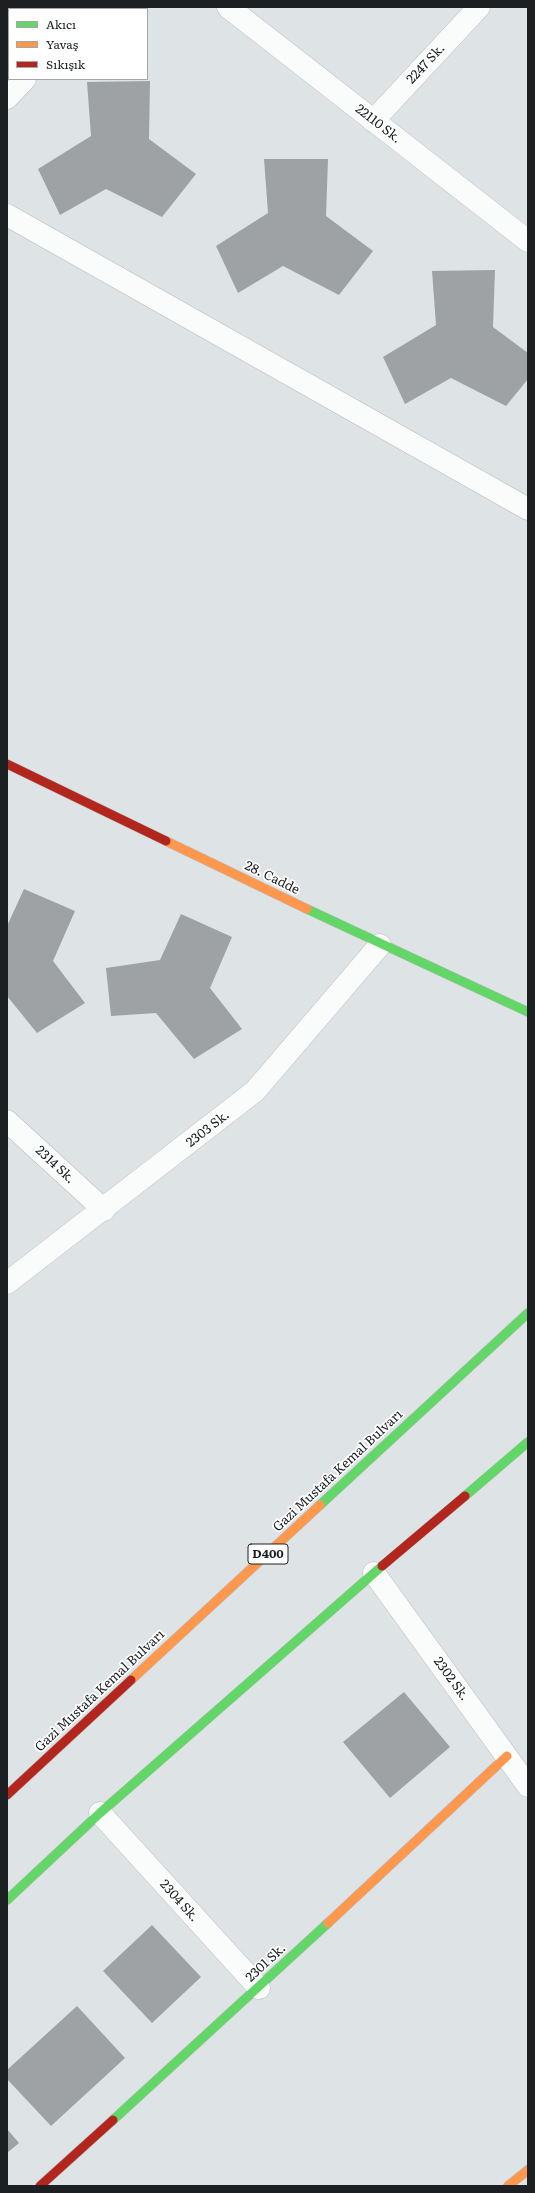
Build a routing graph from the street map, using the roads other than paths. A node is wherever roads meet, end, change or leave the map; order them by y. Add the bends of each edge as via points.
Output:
1 (228, 7) edge
2 (479, 7) edge
3 (24, 80) edge
4 (7, 98) edge
5 (373, 121) junction
6 (7, 216) edge
7 (528, 241) edge
8 (528, 509) edge
9 (7, 764) edge
10 (380, 945) junction
11 (528, 1012) edge
12 (7, 1121) edge
13 (104, 1210) junction
14 (7, 1283) edge
15 (528, 1313) edge
16 (528, 1442) edge
17 (374, 1573) junction
18 (507, 1756) junction
19 (528, 1786) edge
20 (7, 1795) edge
21 (100, 1814) junction
22 (7, 1900) edge
23 (259, 1988) junction
24 (528, 2170) edge
25 (40, 2186) edge
26 (508, 2186) edge

1 - 5 street, 22110 Sk.
2 - 5 street, 2247 Sk.
3 - 4 street
5 - 7 street, 22110 Sk.
6 - 8 street
9 - 10 main road, 28. Cadde
10 - 11 main road, 28. Cadde
10 - 13 street, 2303 Sk. via 255,1092
12 - 13 street, 2314 Sk.
13 - 14 street, 2303 Sk.
15 - 20 main road, Gazi Mustafa Kemal Bulvarı / D400
16 - 17 main road
17 - 18 street, 2302 Sk.
17 - 21 main road
18 - 19 street, 2302 Sk.
18 - 23 main road, 2301 Sk.
21 - 22 main road
21 - 23 street, 2304 Sk.
23 - 25 main road, 2301 Sk.
24 - 26 main road

